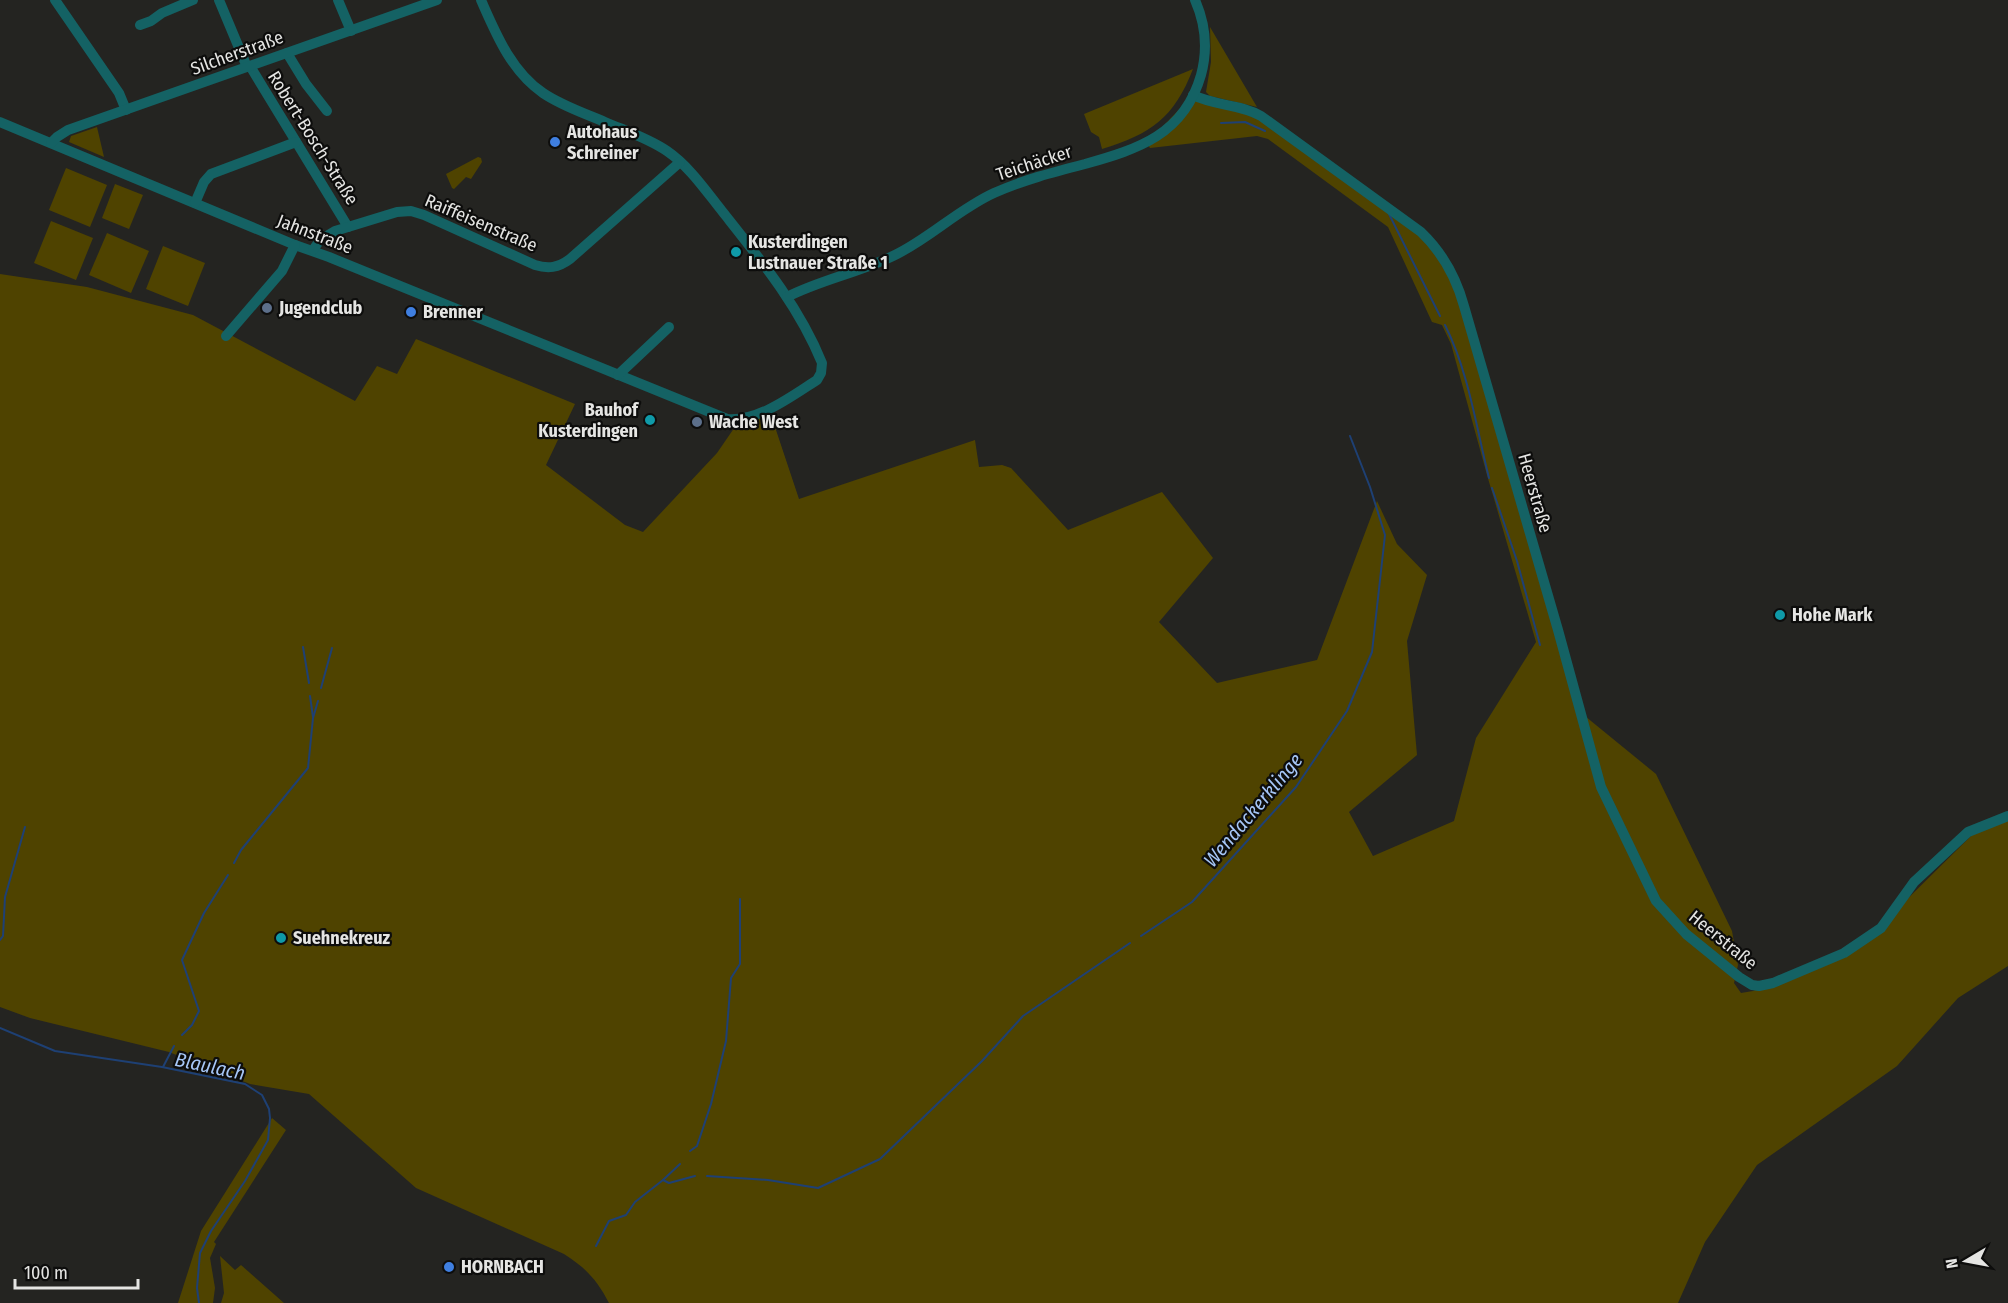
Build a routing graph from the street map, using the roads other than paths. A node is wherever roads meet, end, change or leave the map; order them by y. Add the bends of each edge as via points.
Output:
1 (55, 0) edge
2 (193, 0) edge
3 (219, 0) edge
4 (338, 0) edge
5 (437, 0) edge
6 (481, 0) edge
7 (1195, 0) edge
8 (140, 25) dead end
9 (351, 31) junction
10 (287, 53) junction
11 (249, 66) junction
12 (1193, 95) junction
13 (126, 110) junction
14 (327, 111) dead end
15 (0, 122) edge
16 (296, 142) junction
17 (51, 143) junction
18 (680, 162) junction
19 (195, 203) junction
20 (348, 227) junction
21 (296, 245) junction
22 (313, 250) junction
23 (787, 297) junction
24 (669, 327) dead end
25 (226, 336) dead end
26 (618, 375) junction
27 (2008, 816) edge

1 - 13 street via 119,93
2 - 8 street
3 - 11 street, Robert-Bosch-Straße
4 - 9 street
5 - 9 street, Silcherstraße
6 - 18 street via 508,56 538,89 567,106 649,140
7 - 12 street, Teichäcker via 1206,46
9 - 10 street, Silcherstraße
10 - 11 street, Silcherstraße
10 - 14 street
11 - 13 street, Silcherstraße
11 - 16 street, Robert-Bosch-Straße
12 - 23 street, Teichäcker via 1173,123 1140,147 1007,187 968,207 895,255
12 - 27 street, Heerstraße via 1261,116 1421,232 1449,267 1464,306 1601,787 1656,901 1686,934 1752,985 1773,983 1844,953 1881,928 1914,882 1968,832
13 - 17 street, Silcherstraße via 64,132
15 - 17 street, Jahnstraße
16 - 19 street via 211,174
16 - 20 street, Robert-Bosch-Straße
17 - 19 street, Jahnstraße
18 - 20 street, Raiffeisenstraße via 564,264 550,268 418,213 397,212
18 - 23 street
19 - 21 street, Jahnstraße
20 - 22 street, Raiffeisenstraße via 325,236
21 - 22 street, Jahnstraße
21 - 25 street via 282,271
22 - 26 street, Jahnstraße
23 - 26 street, Jahnstraße via 818,354 821,373 817,380 752,417 740,421 727,419
24 - 26 street

